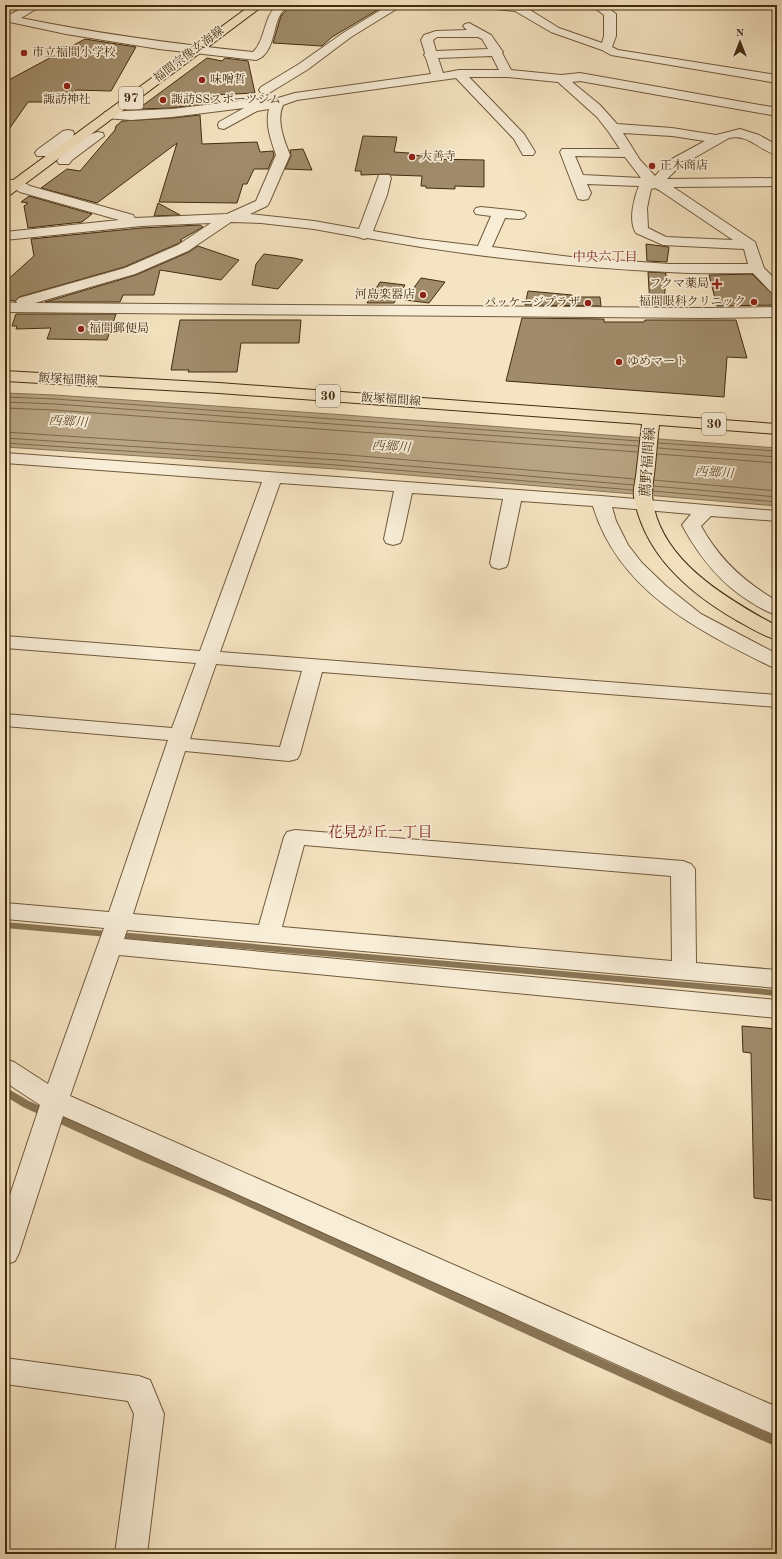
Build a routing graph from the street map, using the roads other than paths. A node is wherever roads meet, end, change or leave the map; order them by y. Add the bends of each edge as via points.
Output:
1 (37, 5) edge
2 (258, 5) edge
3 (283, 5) edge
4 (397, 5) edge
5 (487, 5) edge
6 (597, 5) edge
7 (517, 7) edge
8 (8, 19) edge
9 (455, 22) dead end
10 (481, 33) junction
11 (195, 50) junction
12 (497, 52) junction
13 (430, 55) junction
14 (611, 55) junction
15 (256, 56) junction
16 (599, 69) dead end
17 (507, 73) junction
18 (459, 74) junction
19 (774, 75) edge
20 (438, 76) junction
21 (580, 77) junction
22 (561, 79) junction
23 (265, 90) junction
24 (278, 103) junction
25 (764, 104) junction
26 (777, 112) edge
27 (109, 115) junction
28 (224, 125) dead end
29 (742, 125) junction
30 (613, 128) junction
31 (68, 134) dead end
32 (98, 136) dead end
33 (714, 138) junction
34 (54, 144) junction
35 (80, 148) junction
36 (777, 151) edge
37 (528, 152) dead end
38 (630, 153) junction
39 (42, 154) dead end
40 (64, 161) dead end
41 (384, 178) dead end
42 (578, 179) junction
43 (777, 182) edge
44 (655, 183) junction
45 (9, 187) edge
46 (583, 196) dead end
47 (482, 211) dead end
48 (500, 213) junction
49 (519, 215) dead end
50 (228, 218) junction
51 (141, 222) junction
52 (364, 235) junction
53 (5, 236) edge
54 (750, 245) junction
55 (483, 251) junction
56 (757, 269) junction
57 (777, 290) edge
58 (5, 306) edge
59 (777, 312) edge
60 (5, 376) edge
61 (650, 425) junction
62 (777, 429) edge
63 (5, 458) edge
64 (273, 478) junction
65 (404, 487) junction
66 (513, 495) junction
67 (644, 500) junction
68 (601, 501) junction
69 (706, 510) junction
70 (777, 516) edge
71 (393, 539) dead end
72 (499, 563) dead end
73 (777, 609) edge
74 (777, 634) edge
75 (5, 642) edge
76 (209, 658) junction
77 (777, 662) edge
78 (312, 671) junction
79 (777, 701) edge
80 (777, 712) edge
81 (5, 720) edge
82 (179, 740) junction
83 (5, 911) edge
84 (118, 922) junction
85 (268, 935) junction
86 (110, 946) junction
87 (684, 971) junction
88 (777, 978) edge
89 (777, 1009) edge
90 (5, 1069) edge
91 (55, 1101) junction
92 (5, 1253) edge
93 (5, 1371) edge
94 (777, 1422) edge
95 (131, 1554) edge

1 - 8 street
2 - 11 main road, 福間宗像玄海線 / 97
3 - 15 street via 276,11 264,46
4 - 23 street
5 - 7 street
6 - 14 street via 610,14
7 - 14 street via 555,30
8 - 11 street via 66,31
9 - 10 street
10 - 12 street via 487,37
10 - 13 street via 432,36 427,40
11 - 15 street
11 - 27 main road, 福間宗像玄海線 / 97
12 - 13 street
12 - 17 street
13 - 20 street
14 - 19 street
15 - 23 street
16 - 21 street
17 - 18 street
17 - 22 street
18 - 20 street
18 - 37 street via 519,137
20 - 24 street via 314,93
21 - 22 street
21 - 25 street
22 - 30 street via 597,108
23 - 24 street via 267,98
24 - 27 street via 247,103 166,114
24 - 28 street via 253,108
24 - 50 street via 274,115 276,136 283,155 262,203
25 - 26 street
25 - 29 street
27 - 45 main road, 福間宗像玄海線 / 97
29 - 33 street
29 - 36 street
30 - 33 street
30 - 38 street
31 - 34 street
32 - 35 street
33 - 44 street via 676,163
34 - 35 street
34 - 39 street
35 - 40 street
38 - 42 street via 567,152
38 - 44 street via 638,167
41 - 52 street via 378,202
42 - 44 street
42 - 46 street
43 - 44 street
44 - 54 street
44 - 54 street via 645,187 641,200 641,230 663,241
45 - 51 street via 26,189
47 - 48 street
48 - 49 street
48 - 55 street
50 - 51 street
50 - 52 street via 314,225
50 - 58 street via 182,248 130,271
51 - 53 street
52 - 55 street
54 - 56 street
55 - 56 street via 669,268
56 - 57 street
58 - 59 street
60 - 61 main road, 飯塚福間線 / 30 via 219,388
61 - 62 main road, 飯塚福間線 / 30
61 - 67 main road, 薦野福間線
63 - 64 street
64 - 65 street
64 - 76 street
65 - 66 street
65 - 71 street
66 - 68 street
66 - 72 street
67 - 68 street
67 - 69 street
67 - 74 main road, 薦野福間線 via 653,532 672,562 703,591
68 - 77 street via 619,546 635,567 659,590 694,618
69 - 70 street
69 - 73 street via 691,525 700,543 721,570 755,597
75 - 76 street
76 - 78 street
76 - 82 street
78 - 79 street
78 - 80 street
78 - 82 street via 289,754
81 - 82 street
82 - 84 street
83 - 84 street
84 - 85 street
84 - 86 street
85 - 87 street
85 - 87 street via 295,837 676,868 684,869
86 - 89 street
86 - 91 street
87 - 88 street
90 - 91 street
91 - 92 street
91 - 94 street
93 - 95 street via 139,1389 150,1414

